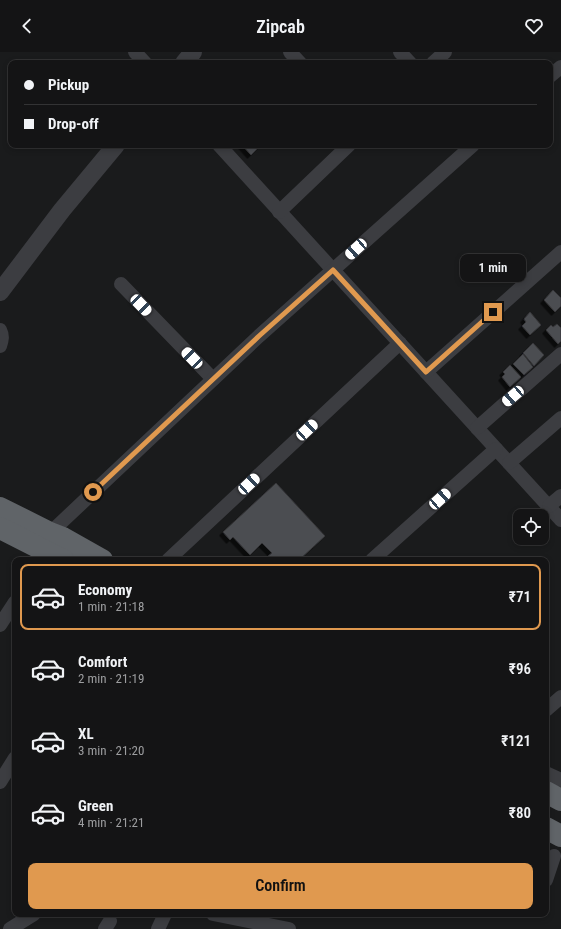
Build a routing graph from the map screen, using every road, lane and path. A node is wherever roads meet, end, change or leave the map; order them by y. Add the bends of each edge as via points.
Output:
1 (136, 52) edge
2 (193, 52) edge
3 (290, 52) edge
4 (400, 52) edge
5 (445, 52) edge
6 (143, 60) edge
7 (186, 60) edge
8 (297, 60) edge
9 (407, 60) edge
10 (437, 60) edge
11 (561, 67) edge
12 (553, 74) edge
13 (114, 148) edge
14 (222, 148) edge
15 (346, 148) edge
16 (470, 148) edge
17 (279, 212) junction
18 (561, 252) edge
19 (333, 270) junction
20 (121, 284) dead end
21 (0, 292) edge
22 (0, 330) edge
23 (400, 343) junction
24 (0, 346) edge
25 (561, 354) edge
26 (426, 372) junction
27 (213, 379) junction
28 (561, 418) edge
29 (477, 428) junction
30 (496, 449) junction
31 (509, 463) junction
32 (561, 496) edge
33 (549, 506) junction
34 (0, 508) edge
35 (561, 520) edge
36 (0, 528) edge
37 (55, 549) edge
38 (89, 557) edge
39 (171, 557) edge
40 (375, 557) edge
41 (12, 607) edge
42 (0, 625) edge
43 (561, 697) edge
44 (549, 707) edge
45 (12, 763) edge
46 (549, 774) edge
47 (561, 780) edge
48 (0, 782) edge
49 (549, 794) edge
50 (561, 800) edge
51 (549, 830) edge
52 (561, 836) edge
53 (554, 856) edge
54 (549, 871) edge
55 (29, 917) edge
56 (164, 917) edge
57 (228, 917) edge
58 (10, 929) edge
59 (158, 929) edge
60 (289, 929) edge

1 - 6 street
2 - 7 street
3 - 8 street
4 - 9 street
5 - 10 street
11 - 12 street
13 - 21 street via 62,210
14 - 17 street
15 - 17 street
16 - 19 street
17 - 19 street
18 - 26 street
19 - 23 street
19 - 27 street
20 - 27 street
22 - 24 street
23 - 26 street
23 - 39 street
25 - 29 street
26 - 29 street
27 - 37 street
28 - 31 street
29 - 30 street
30 - 31 street
30 - 40 street
31 - 33 street
32 - 33 street
33 - 35 street
34 - 37 highway
36 - 37 highway
37 - 38 highway
41 - 42 street
43 - 44 street
45 - 48 street
46 - 47 street
49 - 50 highway
51 - 52 highway
53 - 54 street
55 - 58 street
56 - 59 street
57 - 60 street

